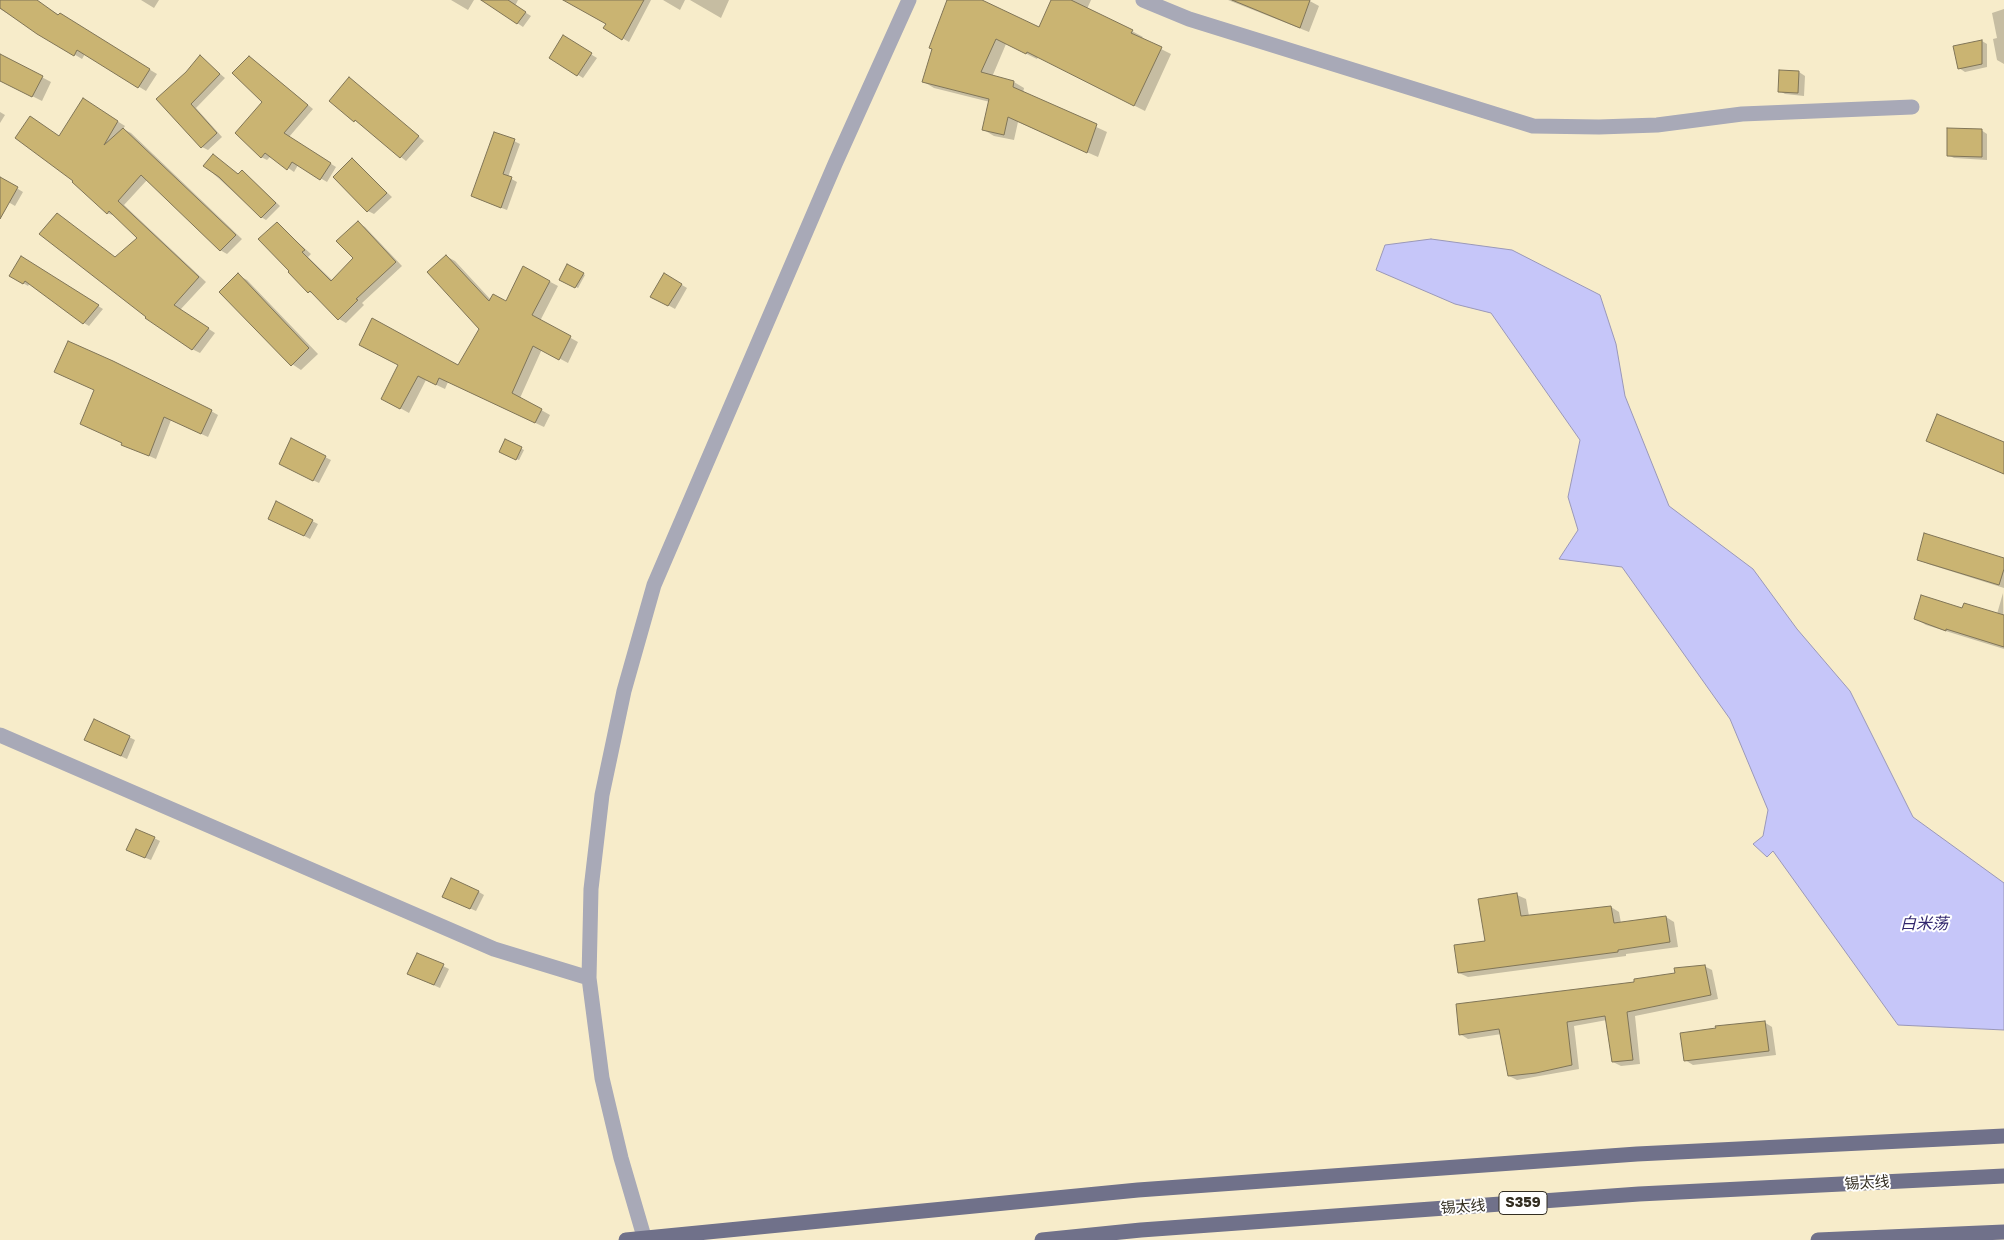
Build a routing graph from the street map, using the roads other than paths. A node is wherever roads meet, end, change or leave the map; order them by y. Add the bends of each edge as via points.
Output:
1 (909, 0) edge
2 (1143, 0) edge
3 (1912, 106) dead end
4 (0, 735) edge
5 (589, 978) junction
6 (2004, 1136) edge
7 (2004, 1176) edge
8 (2004, 1232) edge
9 (645, 1239) edge
10 (626, 1240) edge
11 (1042, 1240) edge
12 (1818, 1240) edge

1 - 5 street via 654,586 624,691 602,795 591,889
2 - 3 street via 1189,19 1533,126 1657,125 1742,114
4 - 5 street via 494,949
5 - 9 street via 602,1078
6 - 9 main road via 1637,1154 1167,1188
7 - 11 main road, 锡太线 / S359 via 1630,1195
8 - 12 main road
9 - 10 main road

